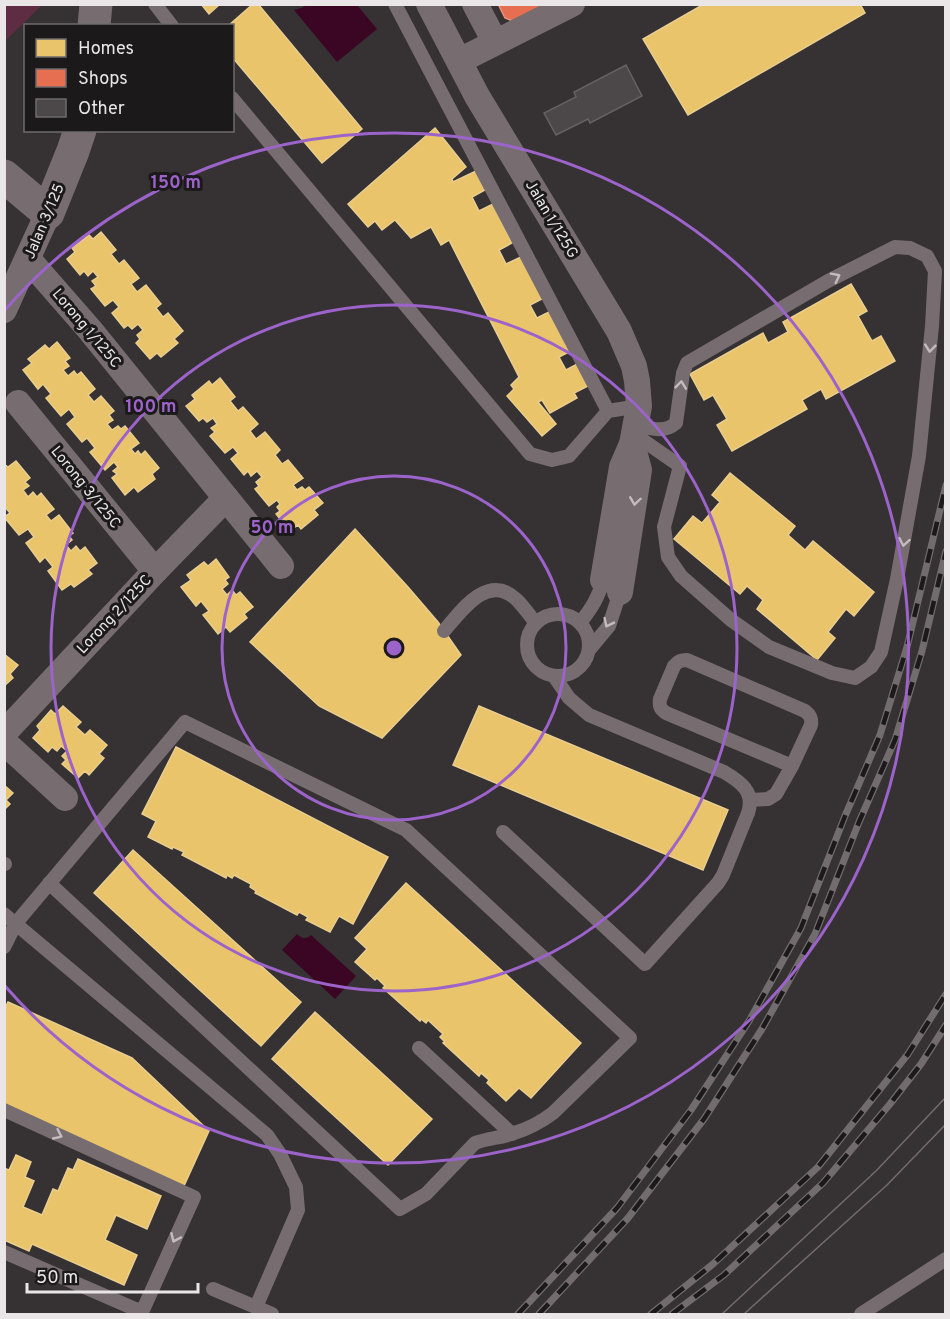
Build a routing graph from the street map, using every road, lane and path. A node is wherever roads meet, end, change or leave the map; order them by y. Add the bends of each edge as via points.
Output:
1 (96, 4) edge
2 (155, 4) edge
3 (395, 4) edge
4 (429, 4) edge
5 (475, 4) edge
6 (572, 4) edge
7 (94, 24) edge
8 (170, 24) edge
9 (495, 42) junction
10 (459, 61) junction
11 (234, 100) edge
12 (79, 132) edge
13 (4, 176) edge
14 (48, 213) junction
15 (28, 259) junction
16 (4, 310) edge
17 (18, 403) dead end
18 (608, 411) junction
19 (635, 427) junction
20 (226, 498) junction
21 (281, 566) dead end
22 (155, 571) junction
23 (613, 579) junction
24 (536, 623) junction
25 (580, 623) junction
26 (444, 631) dead end
27 (590, 650) junction
28 (554, 676) junction
29 (4, 733) edge
30 (4, 741) edge
31 (792, 766) junction
32 (65, 798) dead end
33 (750, 800) junction
34 (503, 832) dead end
35 (49, 883) junction
36 (4, 914) edge
37 (16, 923) junction
38 (4, 946) edge
39 (419, 1048) dead end
40 (4, 1110) edge
41 (512, 1134) junction
42 (4, 1252) edge
43 (945, 1259) edge
44 (213, 1289) dead end
45 (256, 1307) junction
46 (272, 1314) edge
47 (861, 1314) edge

1 - 7 street
2 - 8 lane
3 - 18 lane
4 - 10 street, Jalan 1/125G
5 - 9 street
6 - 9 street
9 - 10 street
10 - 19 street, Jalan 1/125G via 619,331 638,381
11 - 18 lane via 530,454 552,460 569,456
12 - 14 street, Jalan 3/125
13 - 14 street
14 - 15 street, Jalan 3/125
15 - 16 street, Jalan 3/125
15 - 20 street, Lorong 1/125C
17 - 22 street, Lorong 3/125C
18 - 19 lane
19 -> 19 lane via 669,429 676,423 687,363 828,281 896,247 927,256 935,271 919,456 881,652 871,667 855,678 832,673 769,647 681,576 668,557 664,527 680,466
19 - 23 street, Jalan 1/125G via 622,467
20 - 21 street, Lorong 1/125C
20 - 22 street, Lorong 2/125C
22 - 29 street, Lorong 2/125C
23 - 25 lane
23 -> 27 lane via 609,626
24 - 25 lane via 553,614 563,614
24 - 26 lane via 518,601 493,590 476,596
24 - 28 lane via 527,640 530,659 536,668
25 - 27 lane via 586,630
27 - 28 lane via 573,673
28 - 33 lane via 569,698 589,715 724,772 745,788
30 - 32 street
31 - 31 lane via 811,724 809,714 687,660 677,662 660,699 661,710
31 - 33 lane via 773,797
33 - 34 lane via 751,806 718,883 645,964
35 - 37 lane
35 - 41 lane via 400,1209 426,1194 476,1143
35 - 41 lane via 185,722 406,830 630,1038 553,1113
36 - 37 lane
37 - 38 lane
37 - 45 lane via 267,1134 280,1154 296,1187 298,1210
39 - 41 lane
40 -> 42 lane via 194,1197 142,1311
43 - 47 lane
44 - 45 lane
45 - 46 lane

